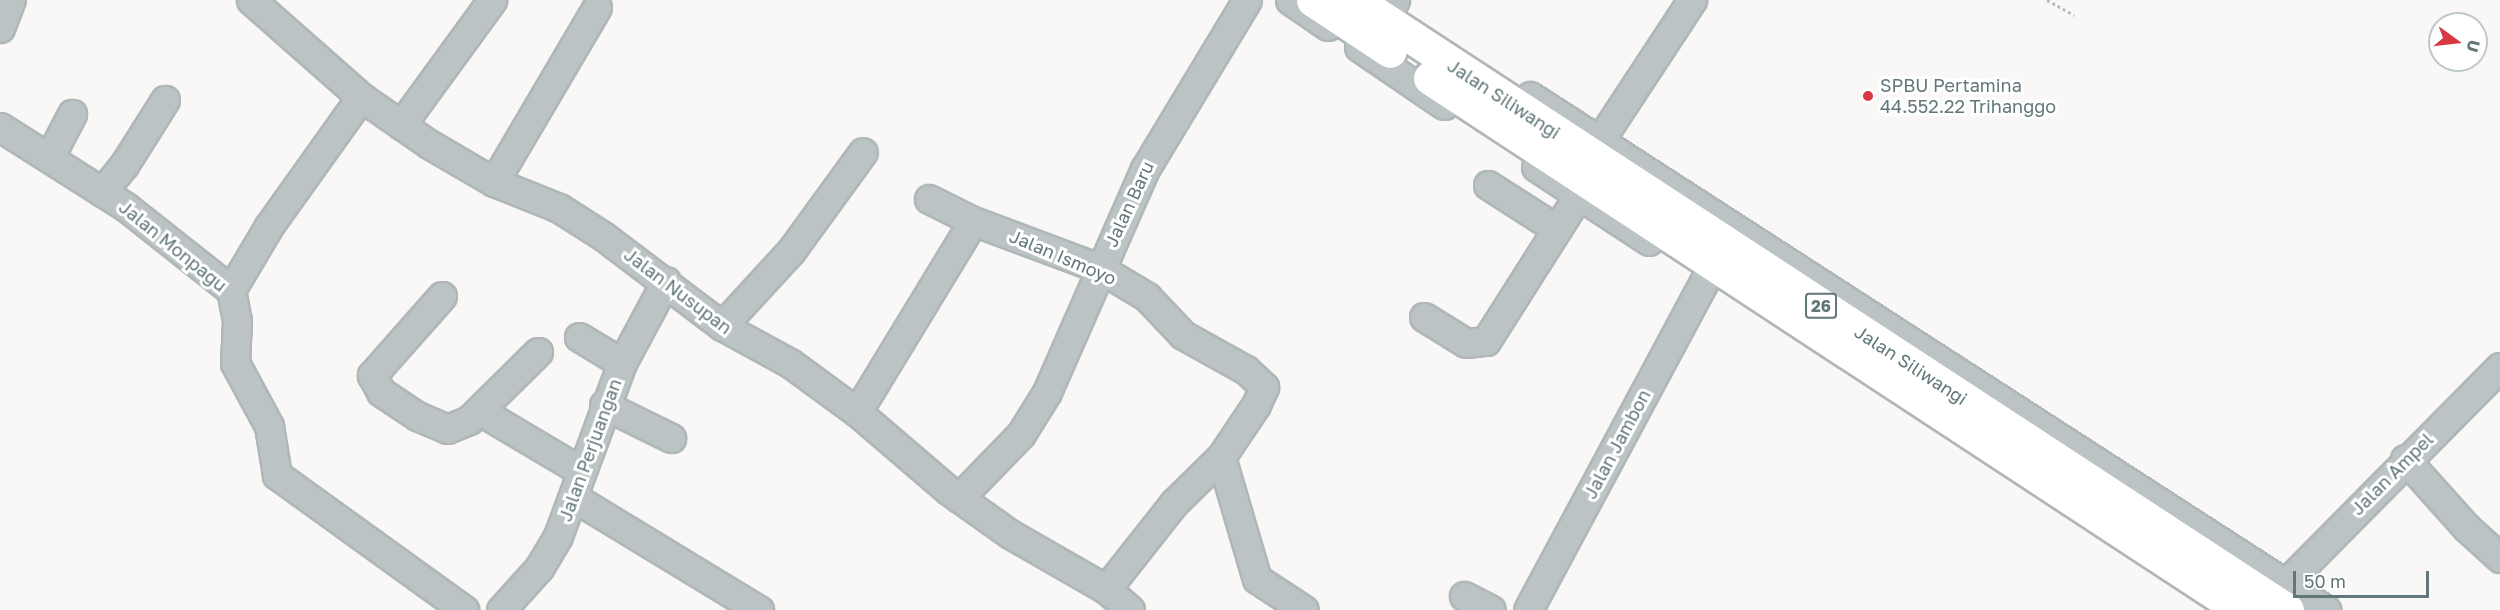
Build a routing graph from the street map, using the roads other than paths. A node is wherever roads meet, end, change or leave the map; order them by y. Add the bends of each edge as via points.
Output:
1 (10, 0) edge
2 (251, 0) edge
3 (492, 0) edge
4 (1247, 0) edge
5 (1290, 0) edge
6 (1313, 0) edge
7 (1355, 0) edge
8 (1692, 0) edge
9 (1390, 2) edge
10 (597, 7) dead end
11 (0, 28) edge
12 (1460, 61) junction
13 (361, 97) junction
14 (165, 100) dead end
15 (72, 114) dead end
16 (401, 125) junction
17 (0, 127) edge
18 (1600, 140) junction
19 (863, 152) dead end
20 (49, 158) junction
21 (494, 182) junction
22 (1488, 185) dead end
23 (1583, 189) junction
24 (102, 192) junction
25 (929, 199) dead end
26 (973, 220) junction
27 (1555, 228) junction
28 (1099, 268) junction
29 (1706, 278) junction
30 (666, 281) junction
31 (231, 290) junction
32 (442, 296) dead end
33 (1424, 317) dead end
34 (722, 326) junction
35 (579, 337) dead end
36 (538, 352) dead end
37 (622, 363) junction
38 (2500, 367) edge
39 (604, 405) junction
40 (480, 411) junction
41 (857, 412) junction
42 (670, 438) dead end
43 (1221, 457) junction
44 (2405, 459) junction
45 (581, 471) junction
46 (573, 497) junction
47 (959, 498) junction
48 (2500, 558) edge
49 (1106, 589) junction
50 (1464, 596) dead end
51 (2287, 596) edge
52 (464, 610) edge
53 (501, 610) edge
54 (759, 610) edge
55 (1130, 610) edge
56 (1304, 610) edge
57 (1491, 610) edge
58 (1528, 610) edge
59 (2216, 610) edge
60 (2241, 610) edge
61 (2326, 610) edge

1 - 11 street
2 - 13 street, Jalan Nusupan
3 - 16 street
4 - 28 street, Jalan Baru via 1152,156
5 - 23 street
6 - 23 highway, Jalan Siliwangi / 26
7 - 12 highway, Jalan Siliwangi / 26
8 - 18 street
9 - 12 street
10 - 21 street
12 - 18 street
12 - 51 highway, Jalan Siliwangi / 26
13 - 16 street, Jalan Nusupan
13 - 31 street via 269,226
14 - 24 street
15 - 20 street
16 - 21 street, Jalan Nusupan
17 - 20 street, Jalan Monpagu
18 - 51 street
19 - 34 street via 791,251
20 - 24 street, Jalan Monpagu
21 - 30 street, Jalan Nusupan via 559,208
22 - 27 street
23 - 27 street
23 - 29 street
23 - 60 highway, Jalan Siliwangi / 26
24 - 31 street, Jalan Monpagu
25 - 26 street, Jalan Ismoyo
26 - 28 street, Jalan Ismoyo
26 - 41 street
27 - 33 street via 1486,341 1466,344
28 - 43 street, Jalan Ismoyo via 1147,297 1190,340 1246,370 1262,384 1256,405
28 - 47 street, Jalan Baru via 1064,357 1038,408 1021,434
29 - 58 street, Jalan Jambon
29 - 59 street
30 - 34 street, Jalan Nusupan
30 - 37 street, Jalan Perjuangan
31 - 52 street, Jalan Monpagu via 237,321 235,363 269,426 277,475
32 - 40 street via 377,367 373,382 390,398 438,427 457,426
34 - 41 street, Jalan Nusupan via 790,363
35 - 37 street
36 - 40 street
37 - 39 street, Jalan Perjuangan
38 - 44 street, Jalan Ampel
39 - 42 street
39 - 45 street, Jalan Perjuangan
40 - 45 street
41 - 47 street, Jalan Nusupan
43 - 49 street, Jalan Ismoyo via 1174,503
43 - 56 street via 1257,579
44 - 48 street via 2467,528
44 - 51 street, Jalan Ampel
45 - 46 street, Jalan Perjuangan
46 - 53 street, Jalan Perjuangan via 550,551
46 - 54 street
47 - 49 street, Jalan Nusupan via 1010,534
49 - 55 street, Jalan Nusupan
50 - 57 street
51 - 61 street

